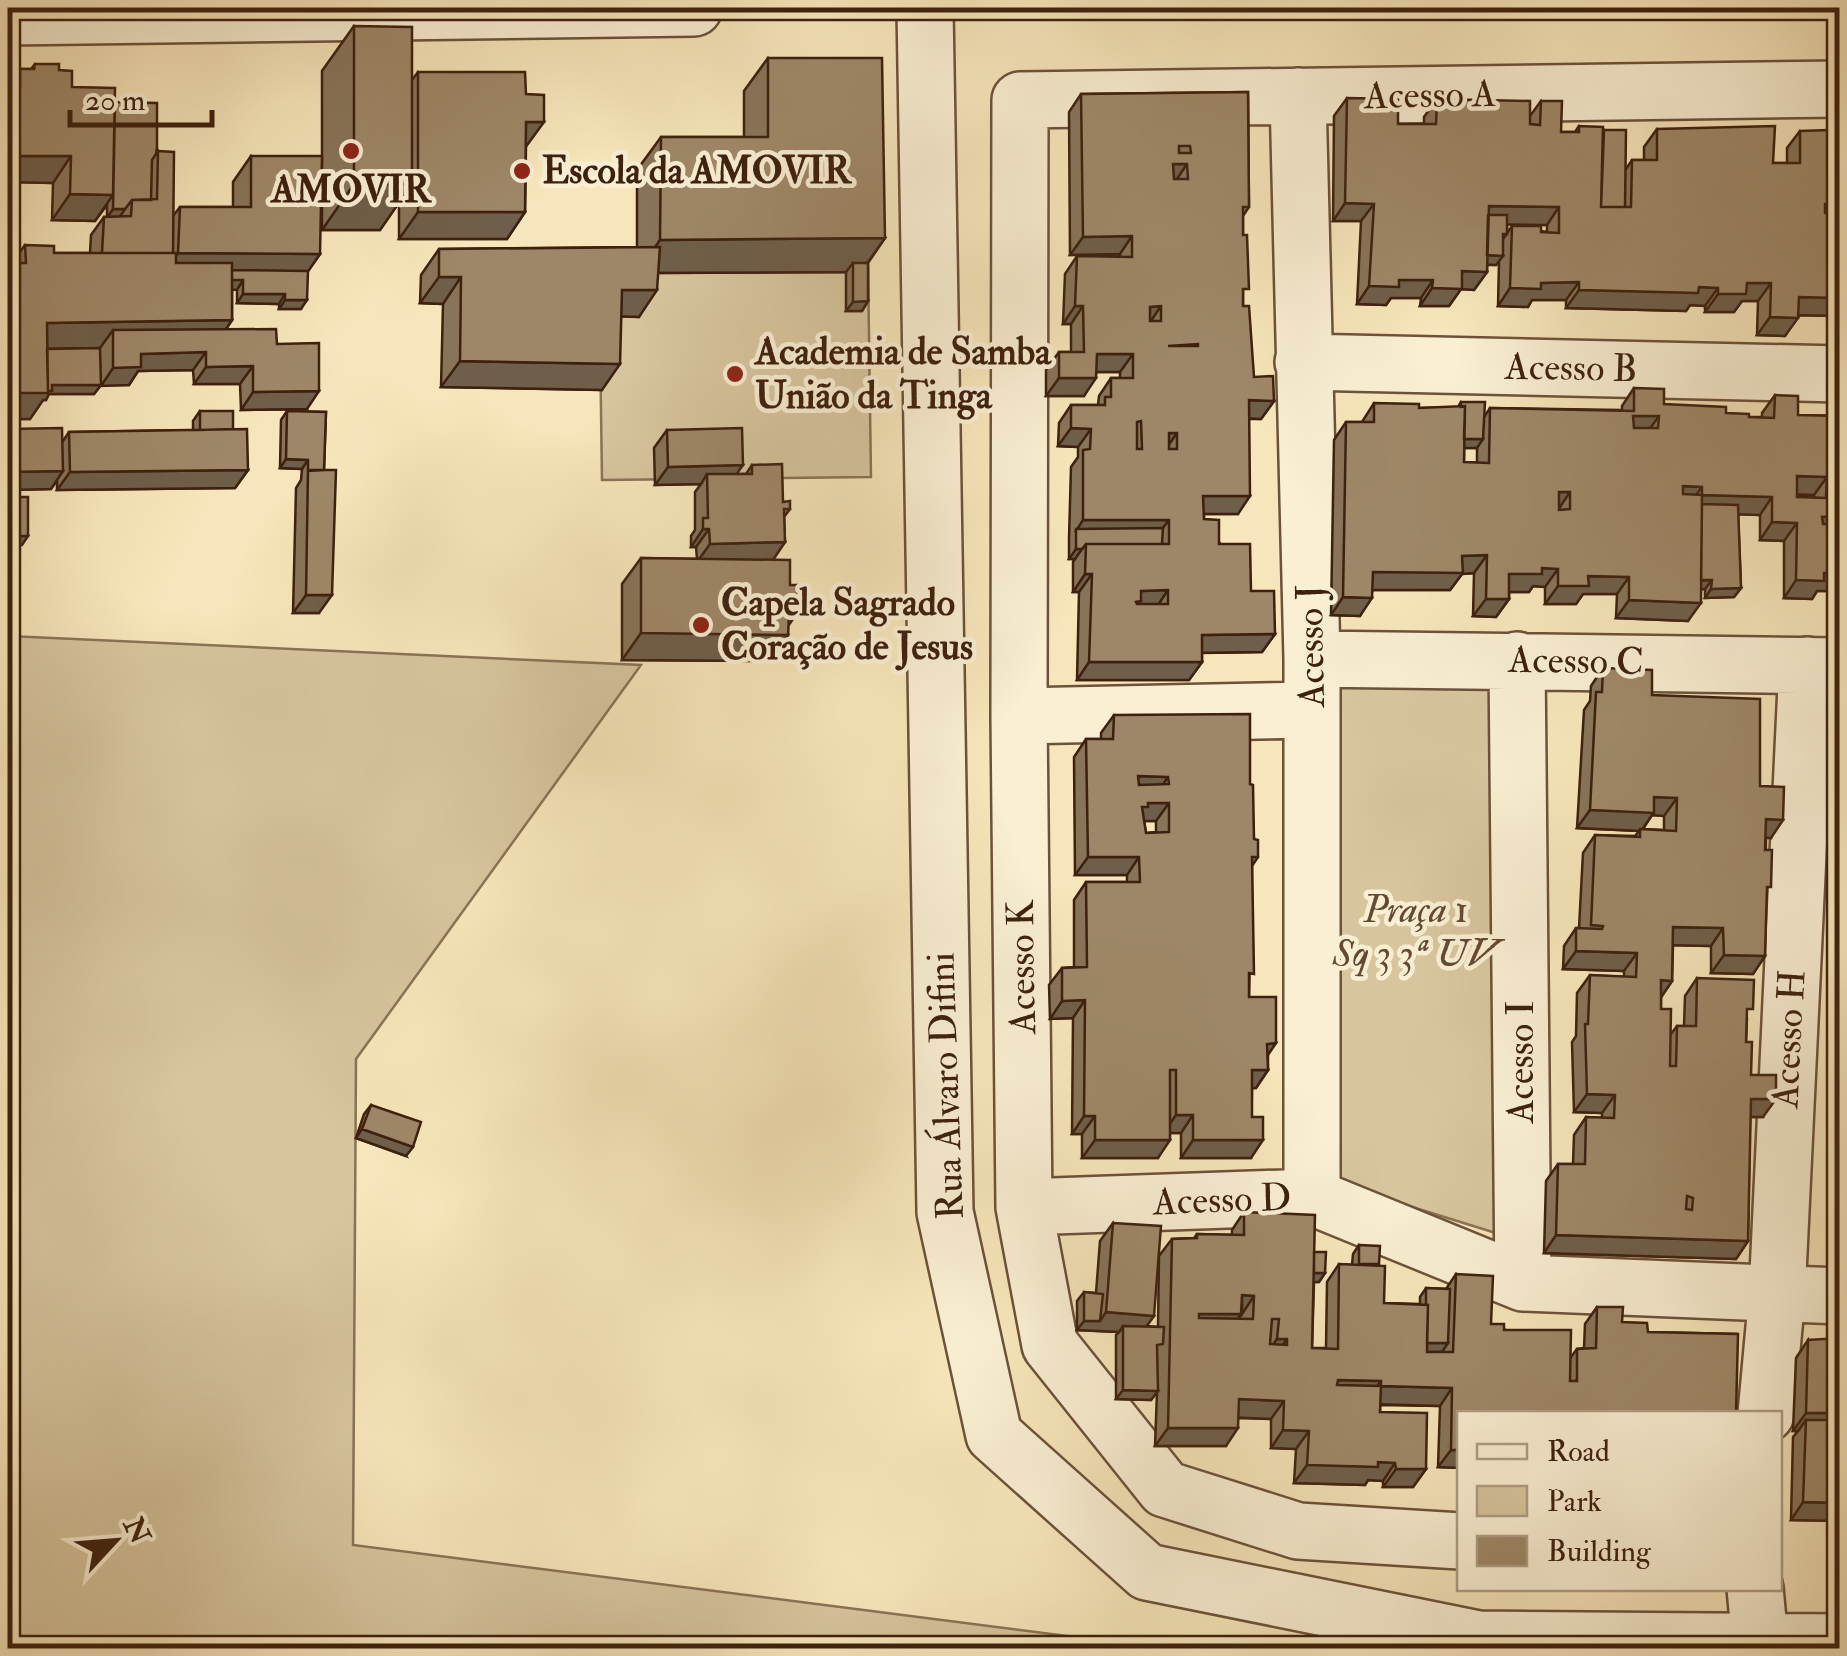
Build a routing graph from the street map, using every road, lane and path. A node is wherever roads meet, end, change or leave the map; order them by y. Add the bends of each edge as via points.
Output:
1 (694, 8) edge
2 (925, 8) edge
3 (8, 17) edge
4 (1840, 90) edge
5 (1298, 96) junction
6 (1020, 100) joint
7 (1303, 362) junction
8 (1840, 374) edge
9 (1518, 660) junction
10 (1823, 665) edge
11 (1312, 684) junction
12 (1019, 716) junction
13 (1312, 1197) junction
14 (1024, 1208) junction
15 (1523, 1283) junction
16 (1777, 1295) junction
17 (1840, 1296) edge
18 (1766, 1411) edge
19 (1457, 1541) edge
20 (1755, 1591) edge
21 (1760, 1642) junction
22 (1840, 1642) edge

1 - 3 street
2 - 21 street, Rua Álvaro Difini via 945,1212 994,1436 1147,1572 1478,1639
4 - 5 street, Acesso A
5 - 6 street, Acesso A
5 - 7 street, Acesso J
6 - 12 street, Acesso K
7 - 8 street, Acesso B
7 - 11 street, Acesso J
9 - 10 street, Acesso C
9 - 11 street, Acesso C
9 - 15 street, Acesso I
10 - 16 street, Acesso H
11 - 12 street, Acesso C
11 - 13 street, Acesso J
12 - 14 street, Acesso K
13 - 14 street, Acesso D
13 - 15 street, Acesso D
14 - 19 street, Acesso K via 1050,1346 1166,1490 1298,1531
15 - 16 street, Acesso D
16 - 17 street, Acesso D
16 - 18 street, Acesso H
20 - 21 street
21 - 22 street, Rua Álvaro Difini

